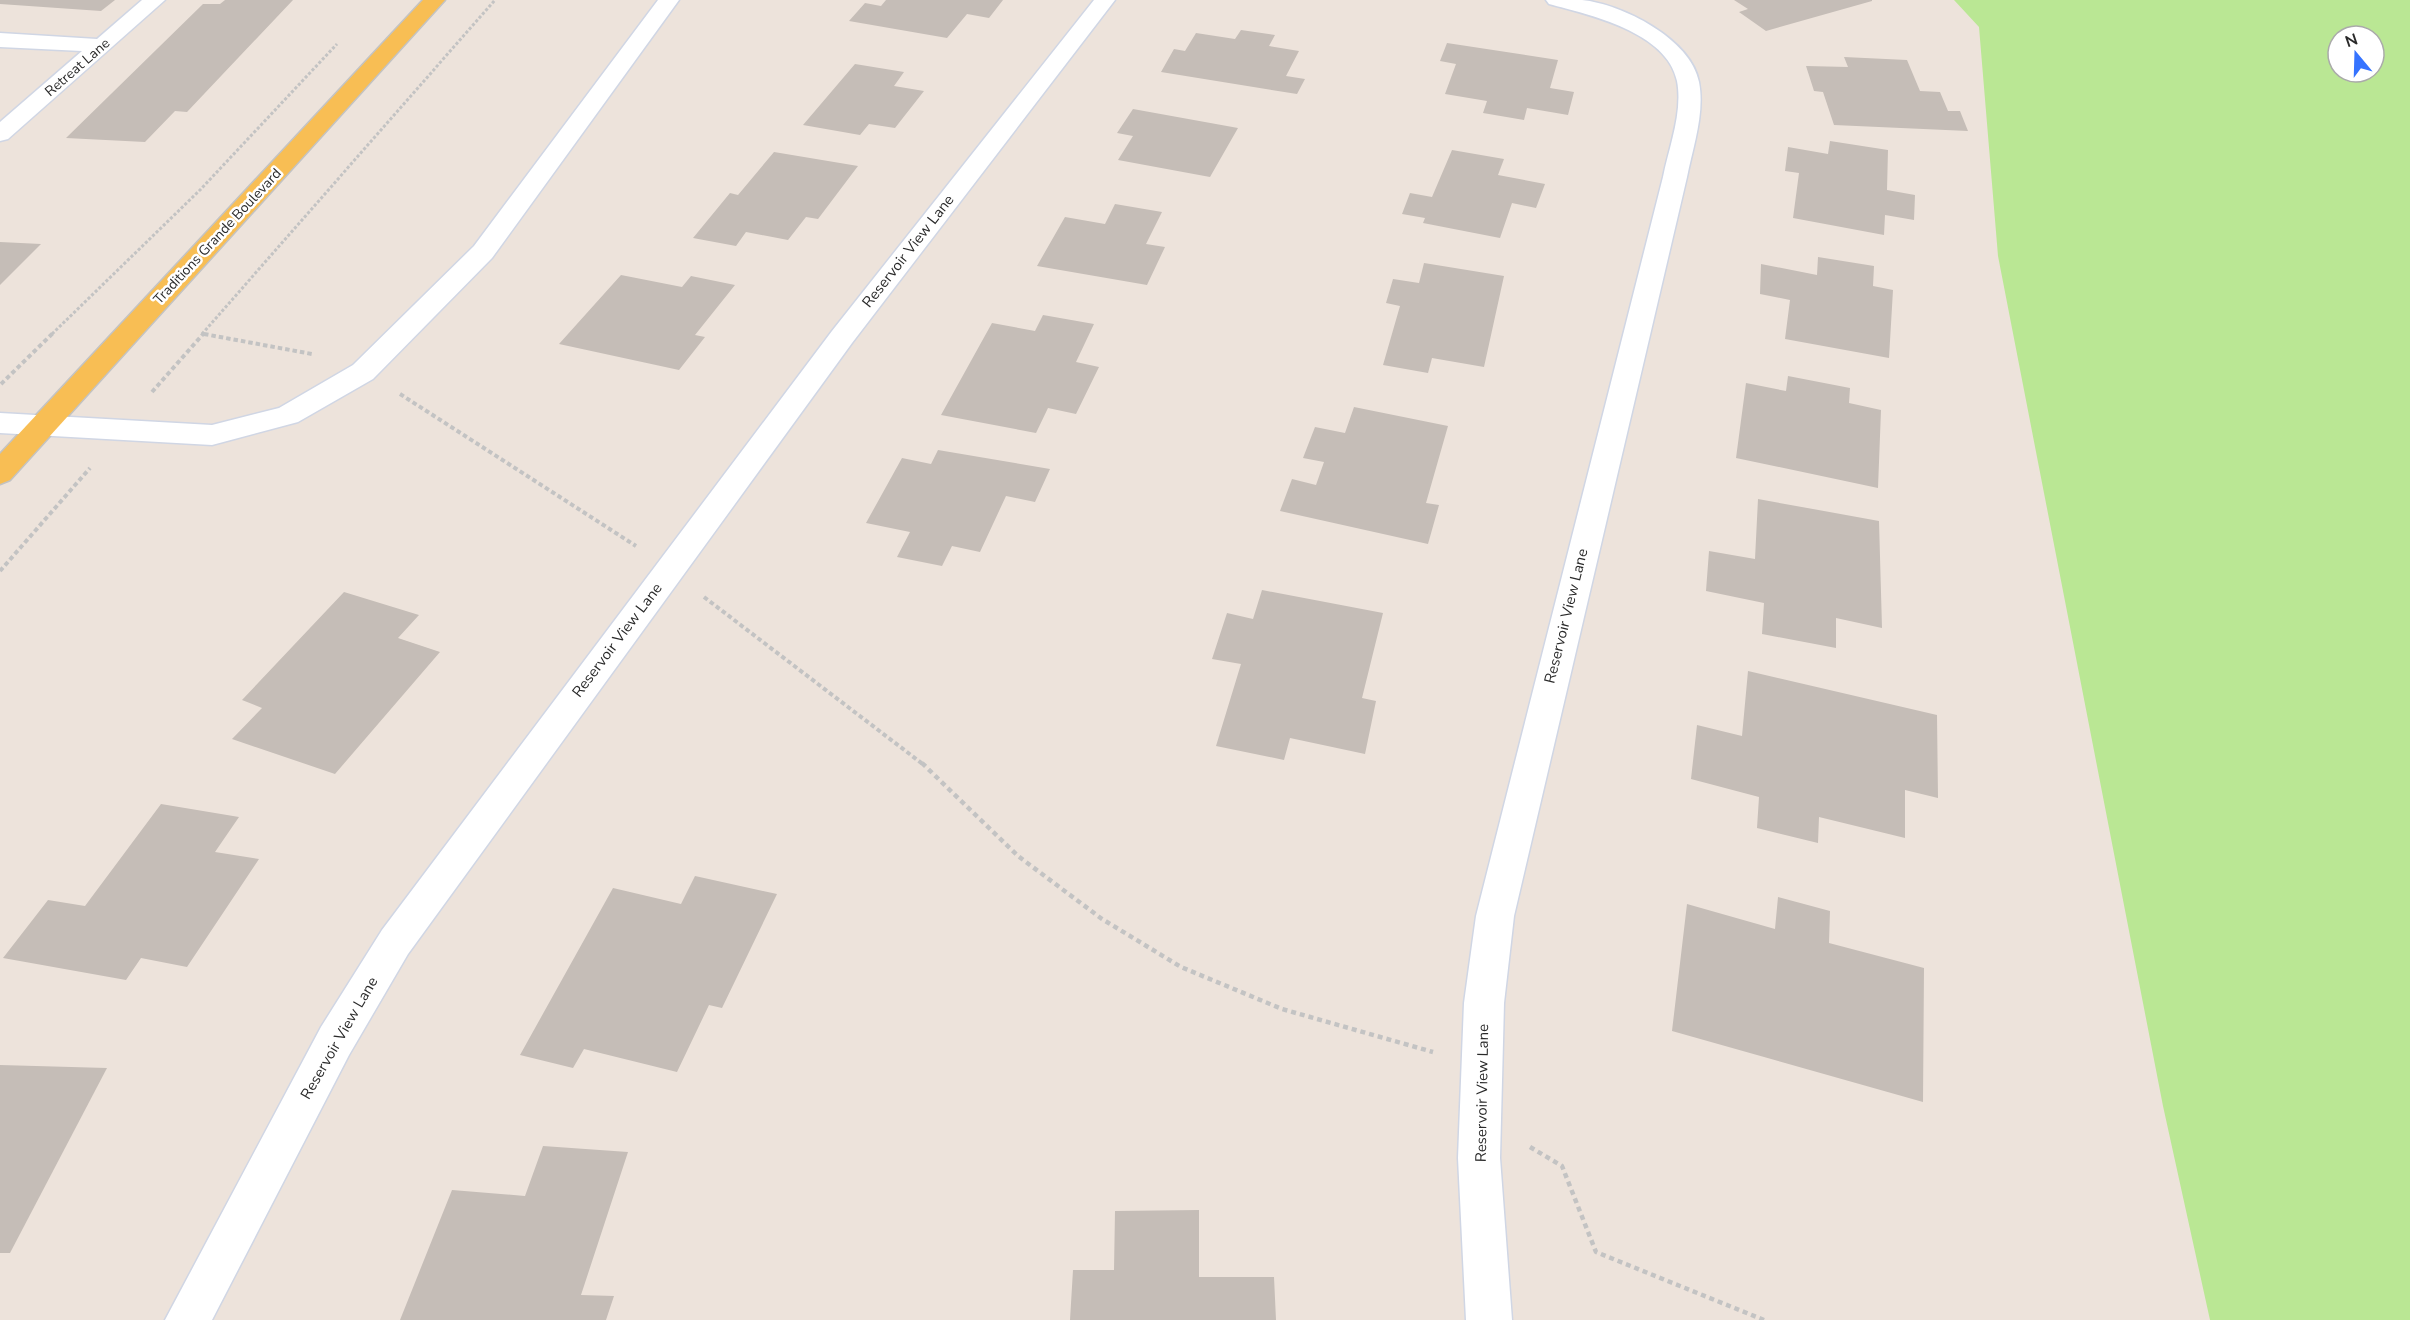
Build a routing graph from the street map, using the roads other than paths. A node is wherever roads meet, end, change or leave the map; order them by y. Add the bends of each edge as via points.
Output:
1 (155, 0) edge
2 (435, 0) edge
3 (669, 0) edge
4 (1105, 0) edge
5 (1556, 0) edge
6 (0, 40) edge
7 (101, 46) junction
8 (0, 134) edge
9 (0, 423) edge
10 (43, 427) junction
11 (0, 473) edge
12 (189, 1320) edge
13 (1489, 1320) edge

1 - 7 street, Retreat Lane
2 - 10 main road, Traditions Grande Boulevard
3 - 10 street via 483,252 363,372 288,415 212,435
4 - 12 street, Reservoir View Lane via 842,337 395,942 335,1041
5 - 13 street, Reservoir View Lane via 1609,13 1665,44 1688,79 1688,105 1675,177 1495,916 1484,1003 1479,1158
6 - 7 street
7 - 8 street, Retreat Lane
9 - 10 street
10 - 11 main road, Traditions Grande Boulevard

